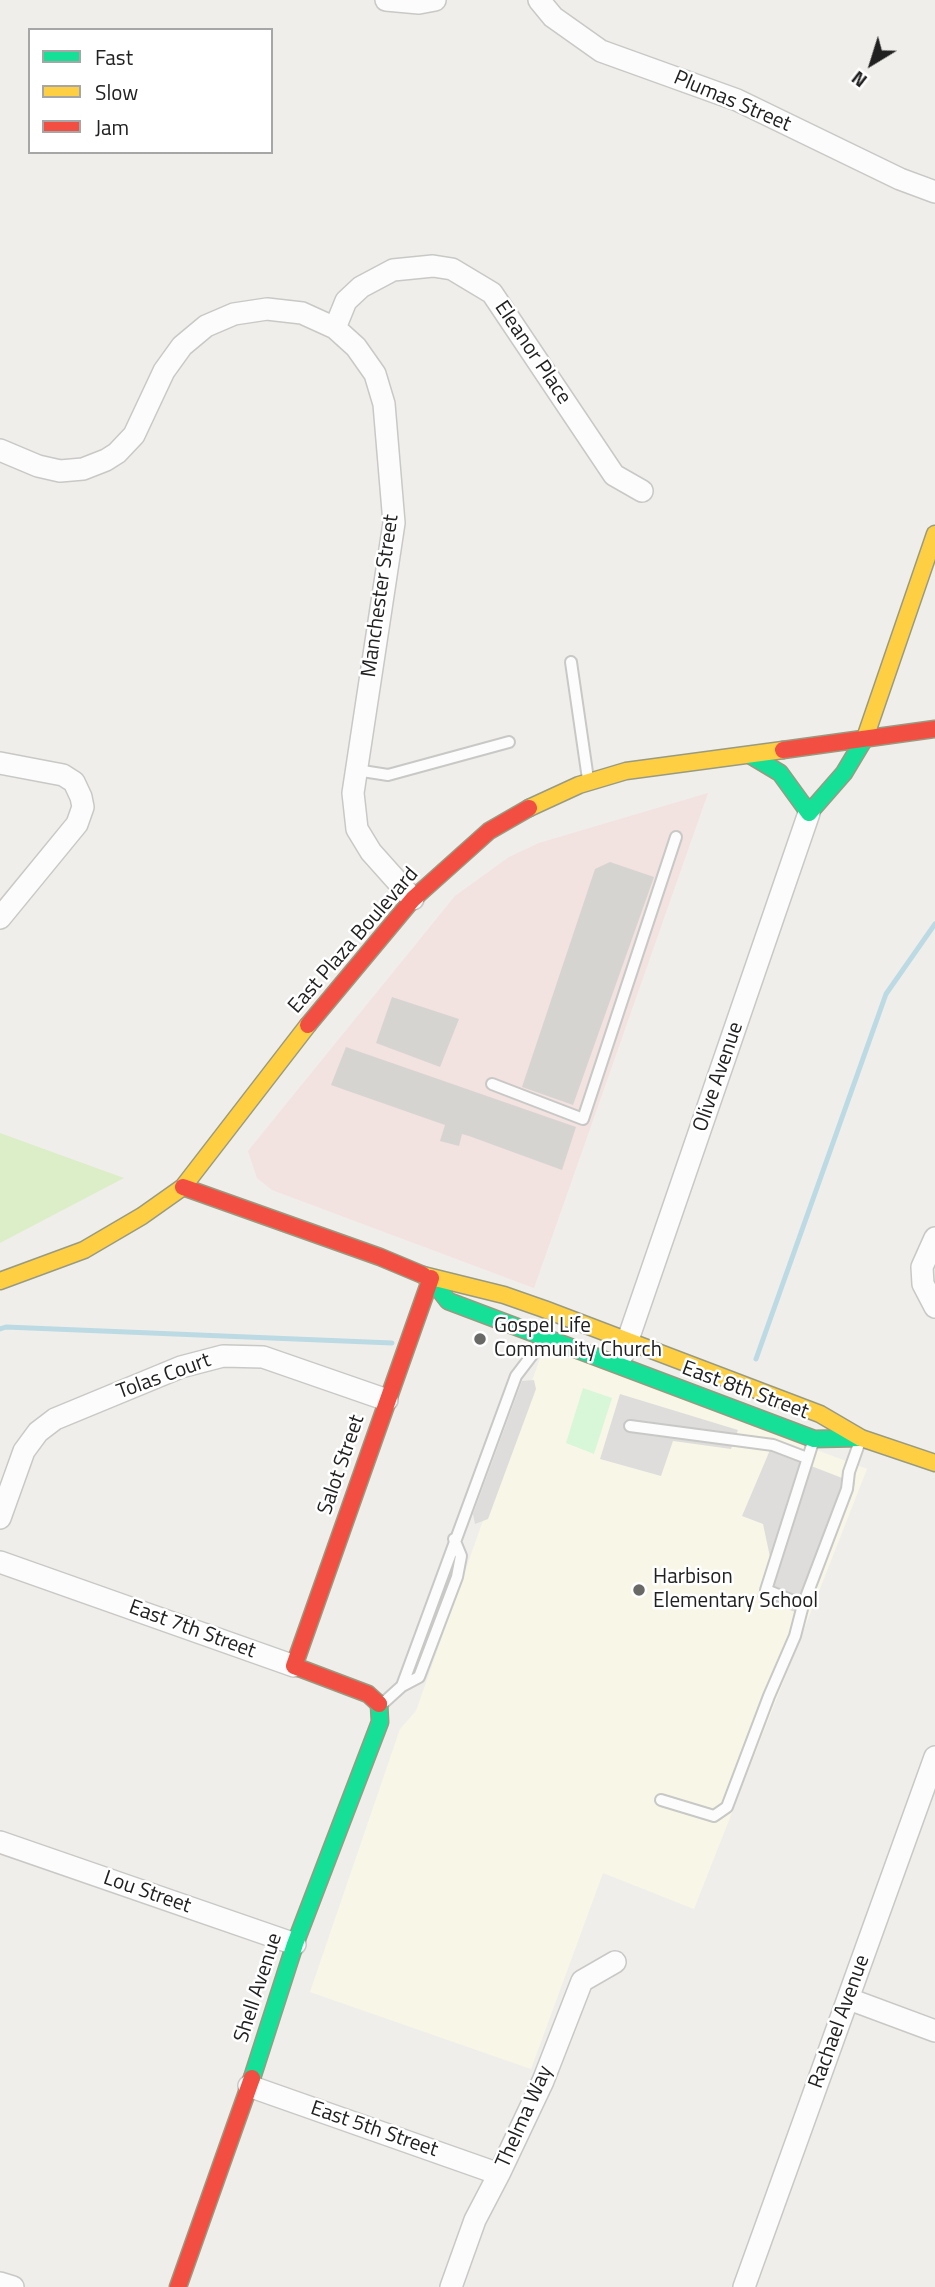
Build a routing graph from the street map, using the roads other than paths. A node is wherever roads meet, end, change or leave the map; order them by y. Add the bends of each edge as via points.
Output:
1 (386, 0) edge
2 (435, 0) edge
3 (539, 0) edge
4 (935, 192) edge
5 (335, 328) junction
6 (0, 450) edge
7 (642, 491) dead end
8 (935, 534) edge
9 (571, 662) dead end
10 (935, 729) edge
11 (865, 738) junction
12 (509, 742) dead end
13 (750, 755) junction
14 (0, 763) edge
15 (356, 770) junction
16 (589, 782) junction
17 (809, 813) junction
18 (676, 837) dead end
19 (413, 900) junction
20 (0, 918) edge
21 (492, 1084) dead end
22 (183, 1187) junction
23 (935, 1238) edge
24 (431, 1278) junction
25 (0, 1281) edge
26 (932, 1304) edge
27 (546, 1336) junction
28 (628, 1340) junction
29 (619, 1365) junction
30 (387, 1400) junction
31 (630, 1426) dead end
32 (861, 1438) junction
33 (814, 1439) junction
34 (807, 1458) junction
35 (935, 1463) edge
36 (0, 1518) edge
37 (0, 1562) edge
38 (803, 1605) junction
39 (294, 1666) junction
40 (381, 1704) junction
41 (935, 1756) edge
42 (661, 1800) dead end
43 (0, 1842) edge
44 (295, 1944) junction
45 (615, 1962) dead end
46 (849, 1999) junction
47 (935, 2031) edge
48 (249, 2086) junction
49 (499, 2174) junction
50 (0, 2283) edge
51 (13, 2287) edge
52 (178, 2287) edge
53 (450, 2287) edge
54 (744, 2287) edge

1 - 2 street
3 - 4 street, Plumas Street via 552,17 601,51 737,100
5 - 6 street, Manchester Street via 285,310 249,310 220,319 193,335 172,358 134,435 106,460 60,471
5 - 7 street, Eleanor Place via 346,301 393,270 433,266 452,270 492,293 614,475
5 - 15 street, Manchester Street via 375,374 384,404 394,523
8 - 11 main road
9 - 16 lane
10 - 11 main road, East Plaza Boulevard
11 - 13 main road, East Plaza Boulevard
11 - 17 main road via 844,773
12 - 15 lane via 388,775
13 - 16 main road, East Plaza Boulevard via 626,771
13 - 17 main road via 780,773
14 - 20 street via 62,775 74,782 83,807 77,824
15 - 19 street, Manchester Street via 353,793 358,829 371,852
16 - 19 main road, East Plaza Boulevard via 538,803 489,831
17 - 28 street, Olive Avenue
18 - 21 lane via 583,1119
19 - 22 main road, East Plaza Boulevard via 318,1012
22 - 24 main road, East 8th Street
22 - 25 main road, East Plaza Boulevard via 84,1250
23 - 26 street via 922,1267
24 - 27 main road, East 8th Street via 448,1301
24 - 28 main road, East 8th Street via 504,1295
24 - 30 main road, Salot Street
27 - 29 main road, East 8th Street
27 - 40 lane via 516,1376 402,1686
28 - 29 street, Olive Avenue
28 - 32 main road, East 8th Street via 820,1414
29 - 33 main road, East 8th Street
30 - 36 street, Tolas Court via 263,1357 223,1356 181,1367 55,1419 38,1432 24,1451
30 - 39 main road, Salot Street
31 - 34 lane via 773,1445
32 - 33 main road, East 8th Street
32 - 35 main road, East 8th Street
32 - 38 lane via 847,1489
33 - 34 lane
34 - 38 lane via 766,1590
37 - 39 street, East 7th Street
38 - 42 lane via 727,1807 714,1816
39 - 40 main road, East 7th Street via 368,1694
40 - 44 main road, Shell Avenue via 380,1722
41 - 46 street, Rachael Avenue
43 - 44 street, Lou Street
44 - 48 main road, Shell Avenue
45 - 49 street, Thelma Way via 582,1981 543,2081
46 - 47 street
46 - 54 street, Rachael Avenue
48 - 49 street, East 5th Street
48 - 52 main road, Shell Avenue
49 - 53 street, Thelma Way via 475,2220
50 - 51 street

